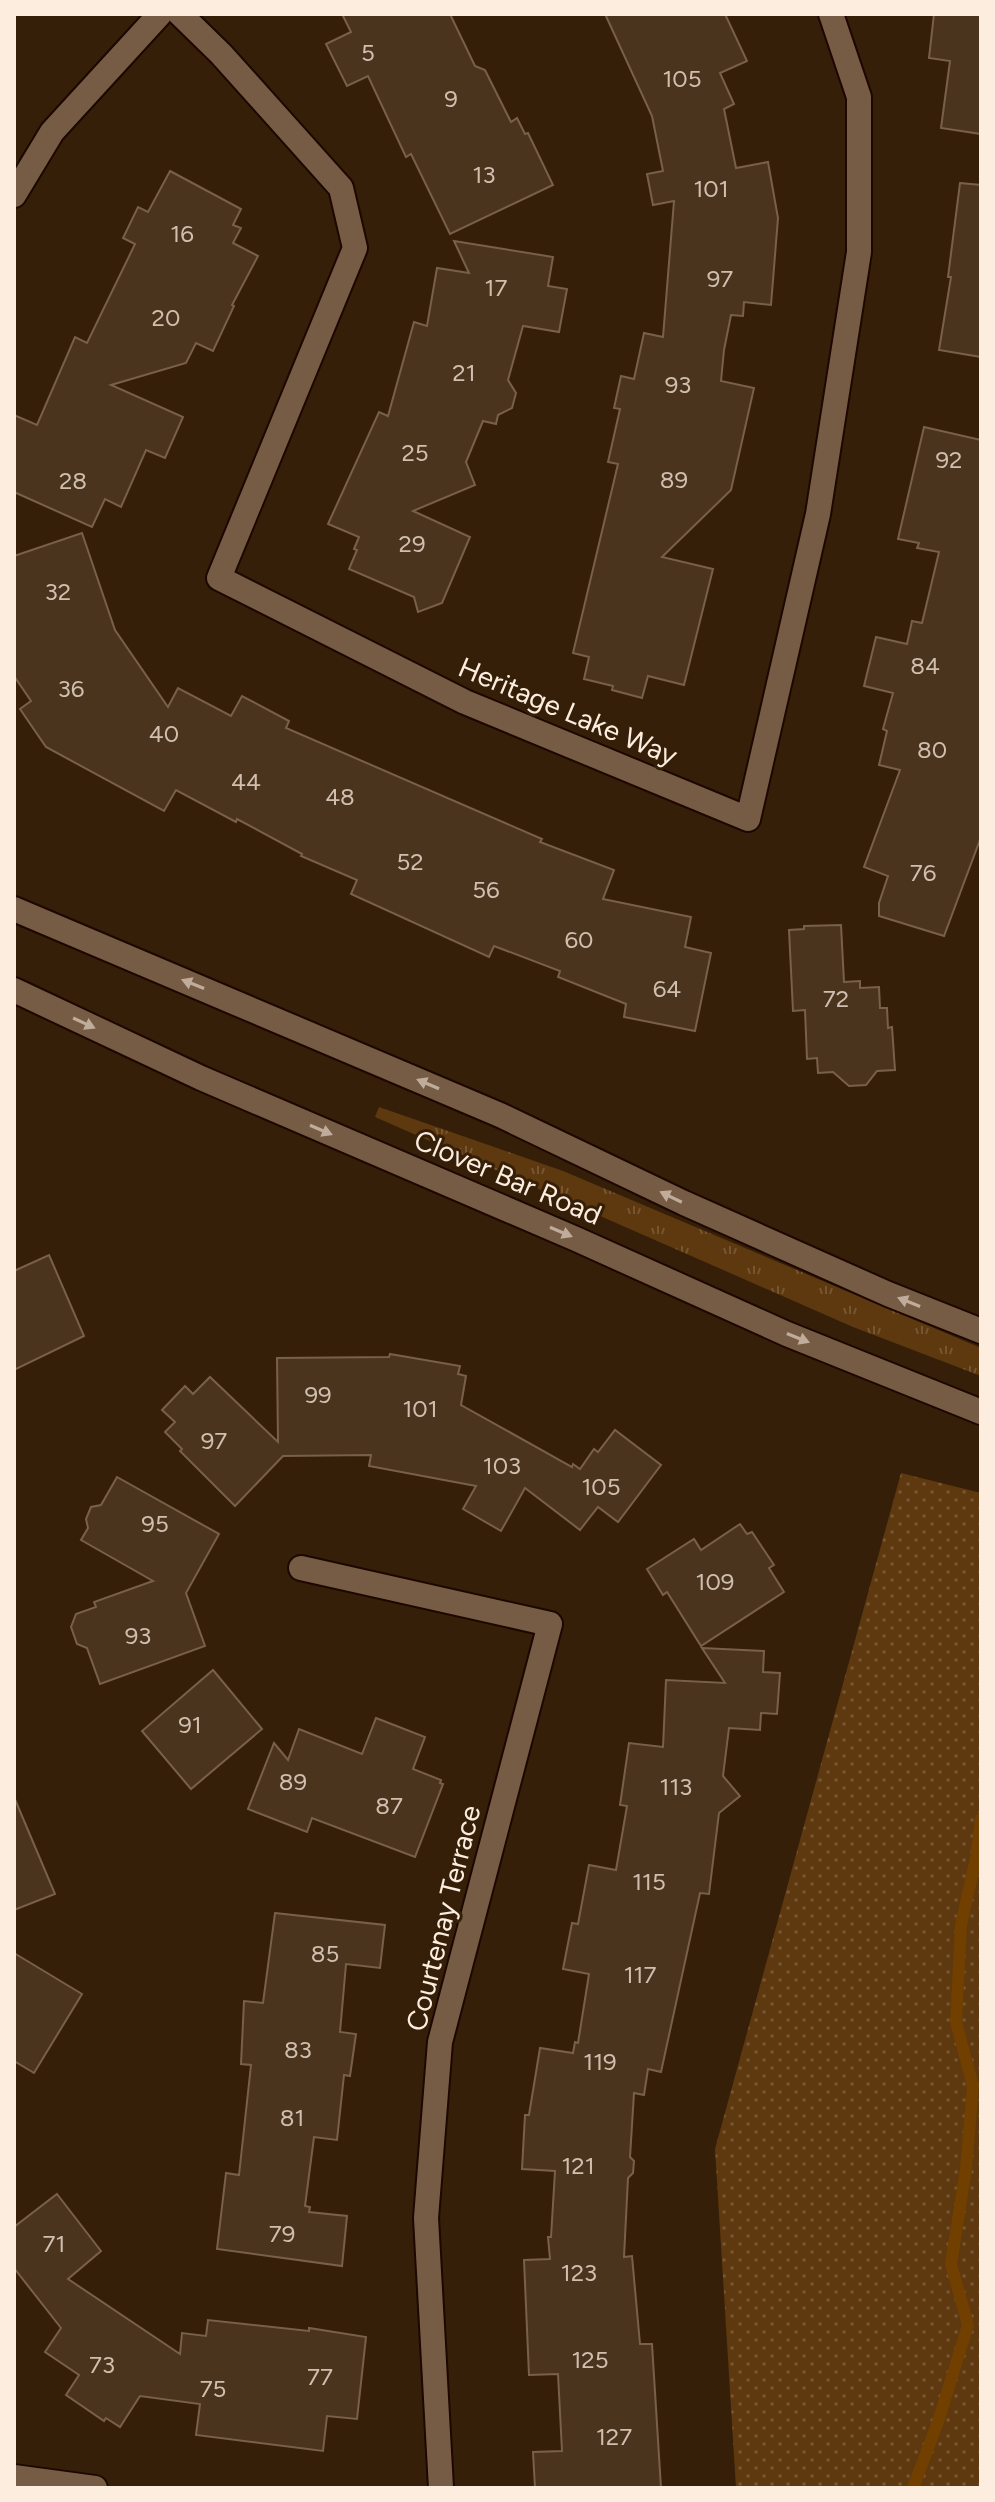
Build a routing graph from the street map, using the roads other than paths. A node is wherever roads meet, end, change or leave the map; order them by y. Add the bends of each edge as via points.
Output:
1 (160, 14) edge
2 (180, 14) edge
3 (831, 14) edge
4 (14, 195) edge
5 (14, 909) edge
6 (14, 990) edge
7 (981, 1331) edge
8 (981, 1412) edge
9 (301, 1568) dead end
10 (14, 2477) edge
11 (95, 2488) edge
12 (441, 2488) edge

1 - 4 street via 52,132
2 - 3 street, Heritage Lake Way via 341,188 355,248 219,578 465,702 748,819 818,514 859,252 859,97
7 -> 5 street, Clover Bar Road via 684,1203 500,1115
6 -> 8 street, Clover Bar Road via 201,1078 787,1334
9 - 12 street, Courtenay Terrace via 550,1624 440,2042 426,2218
10 - 11 street

